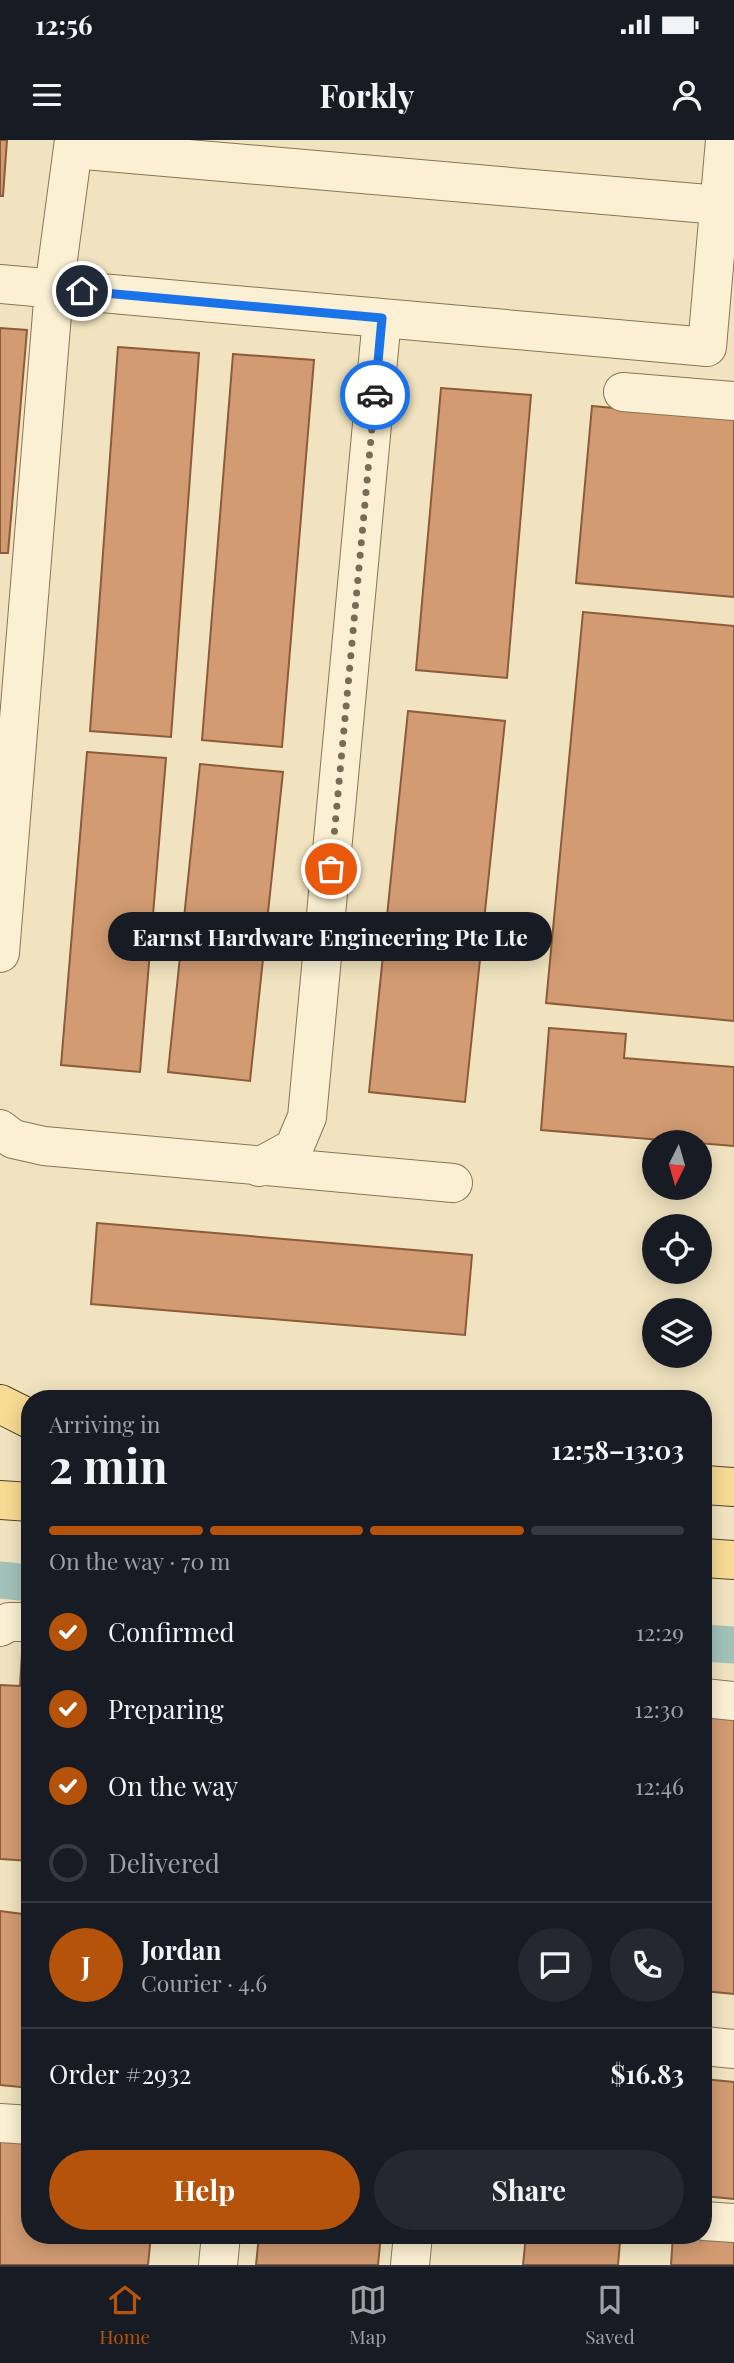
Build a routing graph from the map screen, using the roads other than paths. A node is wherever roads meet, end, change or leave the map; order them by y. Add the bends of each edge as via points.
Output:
1 (725, 140) edge
2 (73, 144) edge
3 (719, 205) junction
4 (0, 284) edge
5 (54, 289) junction
6 (382, 318) junction
7 (623, 392) dead end
8 (734, 401) edge
9 (0, 953) edge
10 (307, 1117) junction
11 (0, 1129) edge
12 (259, 1167) junction
13 (339, 1174) junction
14 (453, 1183) dead end
15 (0, 1404) edge
16 (21, 1416) edge
17 (0, 1420) edge
18 (21, 1421) edge
19 (712, 1486) edge
20 (734, 1487) edge
21 (0, 1500) edge
22 (21, 1503) edge
23 (21, 1505) edge
24 (0, 1507) edge
25 (712, 1559) edge
26 (734, 1560) edge
27 (21, 1622) edge
28 (0, 1626) edge
29 (712, 1699) edge
30 (734, 1701) edge
31 (712, 2047) edge
32 (734, 2049) edge
33 (0, 2123) edge
34 (21, 2124) edge
35 (712, 2222) edge
36 (734, 2223) edge
37 (220, 2244) edge
38 (412, 2244) edge
39 (218, 2265) edge
40 (410, 2265) edge

1 - 3 lane
2 - 3 lane
2 - 5 lane
3 - 6 lane via 707,347
4 - 5 lane
5 - 6 lane
5 - 9 lane
6 - 10 lane
7 - 8 lane
10 - 12 lane via 294,1148
10 - 13 lane via 315,1143
11 - 12 lane via 13,1139 44,1146
12 - 13 lane
13 - 14 lane
15 - 16 main road
17 - 18 main road
19 - 20 main road
21 - 22 main road
23 - 24 main road
25 - 26 main road
27 - 28 lane
29 - 30 lane
31 - 32 lane
33 - 34 lane
35 - 36 lane
37 - 39 lane
38 - 40 lane

